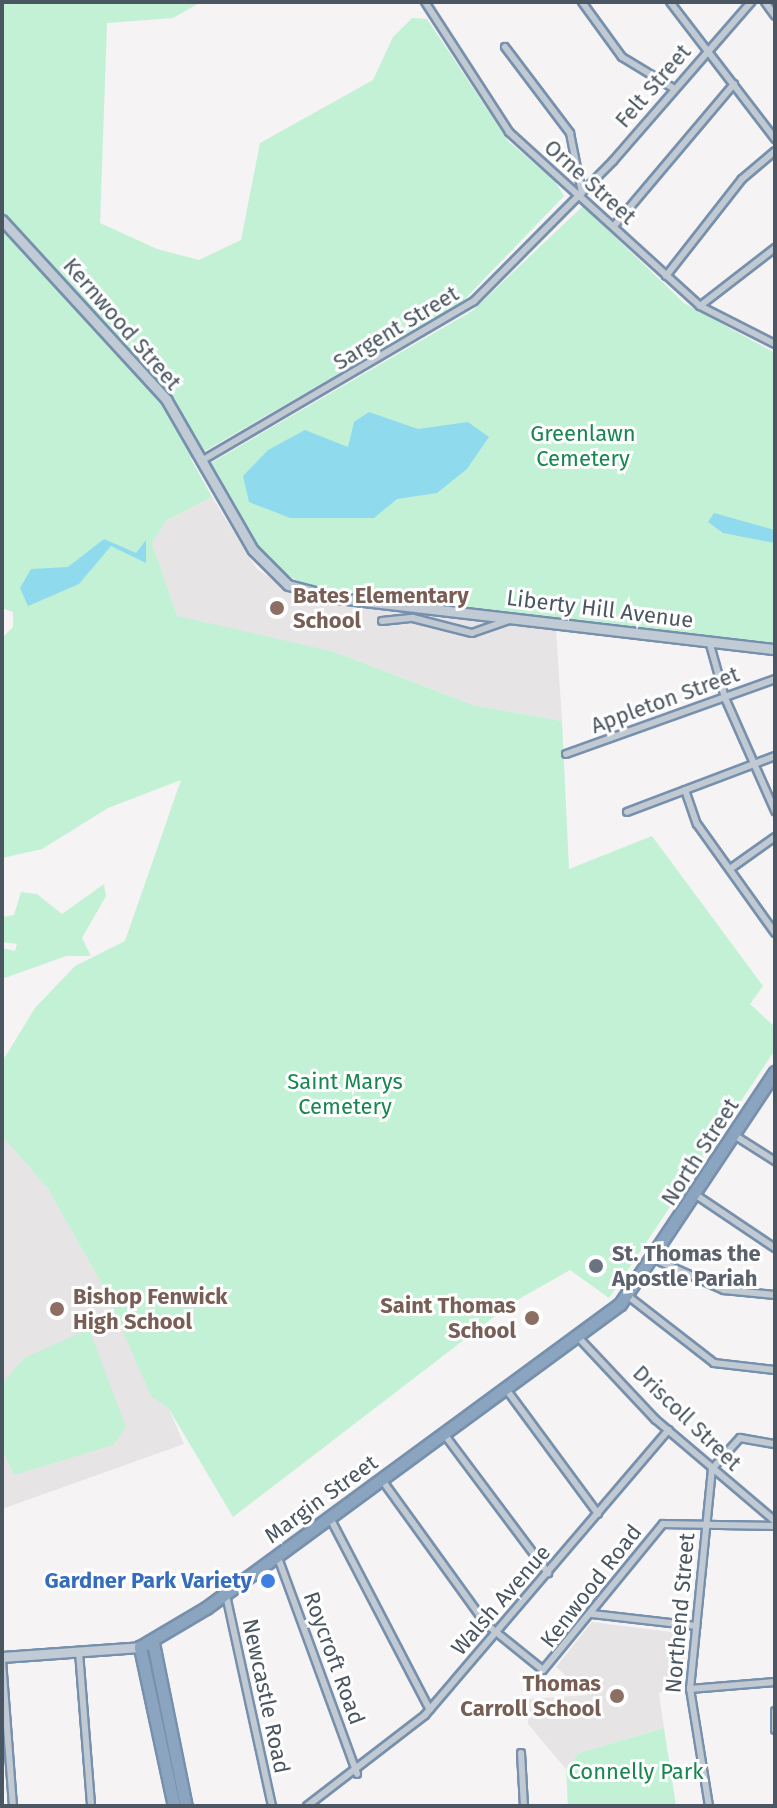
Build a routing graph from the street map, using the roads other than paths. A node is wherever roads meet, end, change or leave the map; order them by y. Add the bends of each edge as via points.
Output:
1 (425, 2) edge
2 (582, 2) edge
3 (670, 2) edge
4 (751, 2) edge
5 (765, 2) edge
6 (775, 16) edge
7 (505, 47) dead end
8 (710, 49) junction
9 (734, 84) junction
10 (673, 88) junction
11 (775, 139) edge
12 (775, 151) edge
13 (582, 193) junction
14 (2, 220) edge
15 (614, 226) junction
16 (775, 248) edge
17 (666, 276) junction
18 (700, 306) junction
19 (775, 344) edge
20 (203, 460) junction
21 (515, 616) junction
22 (382, 621) dead end
23 (709, 641) junction
24 (775, 649) edge
25 (775, 679) edge
26 (725, 698) junction
27 (566, 754) dead end
28 (775, 756) edge
29 (753, 765) junction
30 (685, 790) junction
31 (775, 811) edge
32 (627, 812) dead end
33 (775, 837) edge
34 (730, 869) junction
35 (775, 933) edge
36 (775, 1072) edge
37 (734, 1135) junction
38 (775, 1161) edge
39 (696, 1195) junction
40 (775, 1248) edge
41 (654, 1259) junction
42 (629, 1294) junction
43 (775, 1295) edge
44 (577, 1336) junction
45 (775, 1370) edge
46 (506, 1389) junction
47 (668, 1430) junction
48 (444, 1434) junction
49 (775, 1444) edge
50 (712, 1469) junction
51 (382, 1480) junction
52 (598, 1514) junction
53 (330, 1518) junction
54 (705, 1524) junction
55 (775, 1524) edge
56 (277, 1555) junction
57 (548, 1573) junction
58 (226, 1593) junction
59 (592, 1614) junction
60 (696, 1626) junction
61 (494, 1634) junction
62 (153, 1643) junction
63 (140, 1647) junction
64 (79, 1652) junction
65 (2, 1658) edge
66 (775, 1682) edge
67 (690, 1689) junction
68 (430, 1710) junction
69 (775, 1711) edge
70 (775, 1730) edge
71 (521, 1753) dead end
72 (172, 1770) junction
73 (357, 1774) junction
74 (13, 1806) edge
75 (91, 1806) edge
76 (174, 1806) edge
77 (186, 1806) edge
78 (272, 1806) edge
79 (307, 1806) edge
80 (524, 1806) edge
81 (709, 1806) edge

1 - 13 street, Orne Street via 509,132
2 - 10 street via 622,57
3 - 8 street
4 - 8 street, Felt Street
5 - 6 street
7 - 13 street via 570,133
8 - 9 street
8 - 10 street, Felt Street
9 - 11 street
9 - 15 street
10 - 13 street, Felt Street
12 - 17 street via 742,179
13 - 15 street, Orne Street
13 - 20 street, Sargent Street via 458,314
14 - 20 main road, Kernwood Street via 133,359
15 - 17 street, Orne Street
16 - 18 street
17 - 18 street, Orne Street
18 - 19 street, Orne Street
20 - 21 main road, Liberty Hill Avenue via 253,550 288,585 338,598
21 - 22 street via 472,633 413,618
21 - 23 main road, Liberty Hill Avenue
23 - 24 main road, Liberty Hill Avenue
23 - 26 street
25 - 26 street, Appleton Street
26 - 27 street, Appleton Street
26 - 29 street
28 - 29 street
29 - 30 street
29 - 31 street
30 - 32 street
30 - 34 street via 697,824
33 - 34 street
34 - 35 street
36 - 37 highway, North Street
37 - 38 street
37 - 39 highway, North Street
39 - 40 street
39 - 41 highway, North Street
41 - 42 highway, North Street
41 - 43 street via 724,1290
42 - 44 highway, Margin Street
42 - 45 street via 714,1363
44 - 46 highway, Margin Street
44 - 47 street, Driscoll Street
46 - 48 highway, Margin Street
46 - 52 street
47 - 50 street, Driscoll Street
47 - 52 street, Walsh Avenue
48 - 51 highway, Margin Street
48 - 57 street
49 - 50 street via 740,1438
50 - 54 street, Northend Street
50 - 55 street, Driscoll Street
51 - 53 highway, Margin Street
51 - 61 street
52 - 57 street, Walsh Avenue
53 - 56 highway, Margin Street
53 - 68 street
54 - 55 street, Kenwood Road
54 - 59 street, Kenwood Road via 663,1524
54 - 60 street, Northend Street
56 - 58 highway, Margin Street
56 - 73 street, Roycroft Road
57 - 61 street, Walsh Avenue
58 - 62 highway, Margin Street
58 - 78 street, Newcastle Road
59 - 60 street
59 - 61 street, Kenwood Road via 543,1670
60 - 67 street, Northend Street
61 - 68 street, Walsh Avenue
62 - 63 highway, Margin Street
62 - 72 highway
63 - 64 main road, Margin Street
63 - 72 highway
64 - 65 main road, Margin Street
64 - 75 street
65 - 74 street
66 - 67 street
67 - 81 street, Northend Street
68 - 73 street, Walsh Avenue
69 - 70 street
71 - 80 street
72 - 76 highway
72 - 77 highway
73 - 79 street, Walsh Avenue

